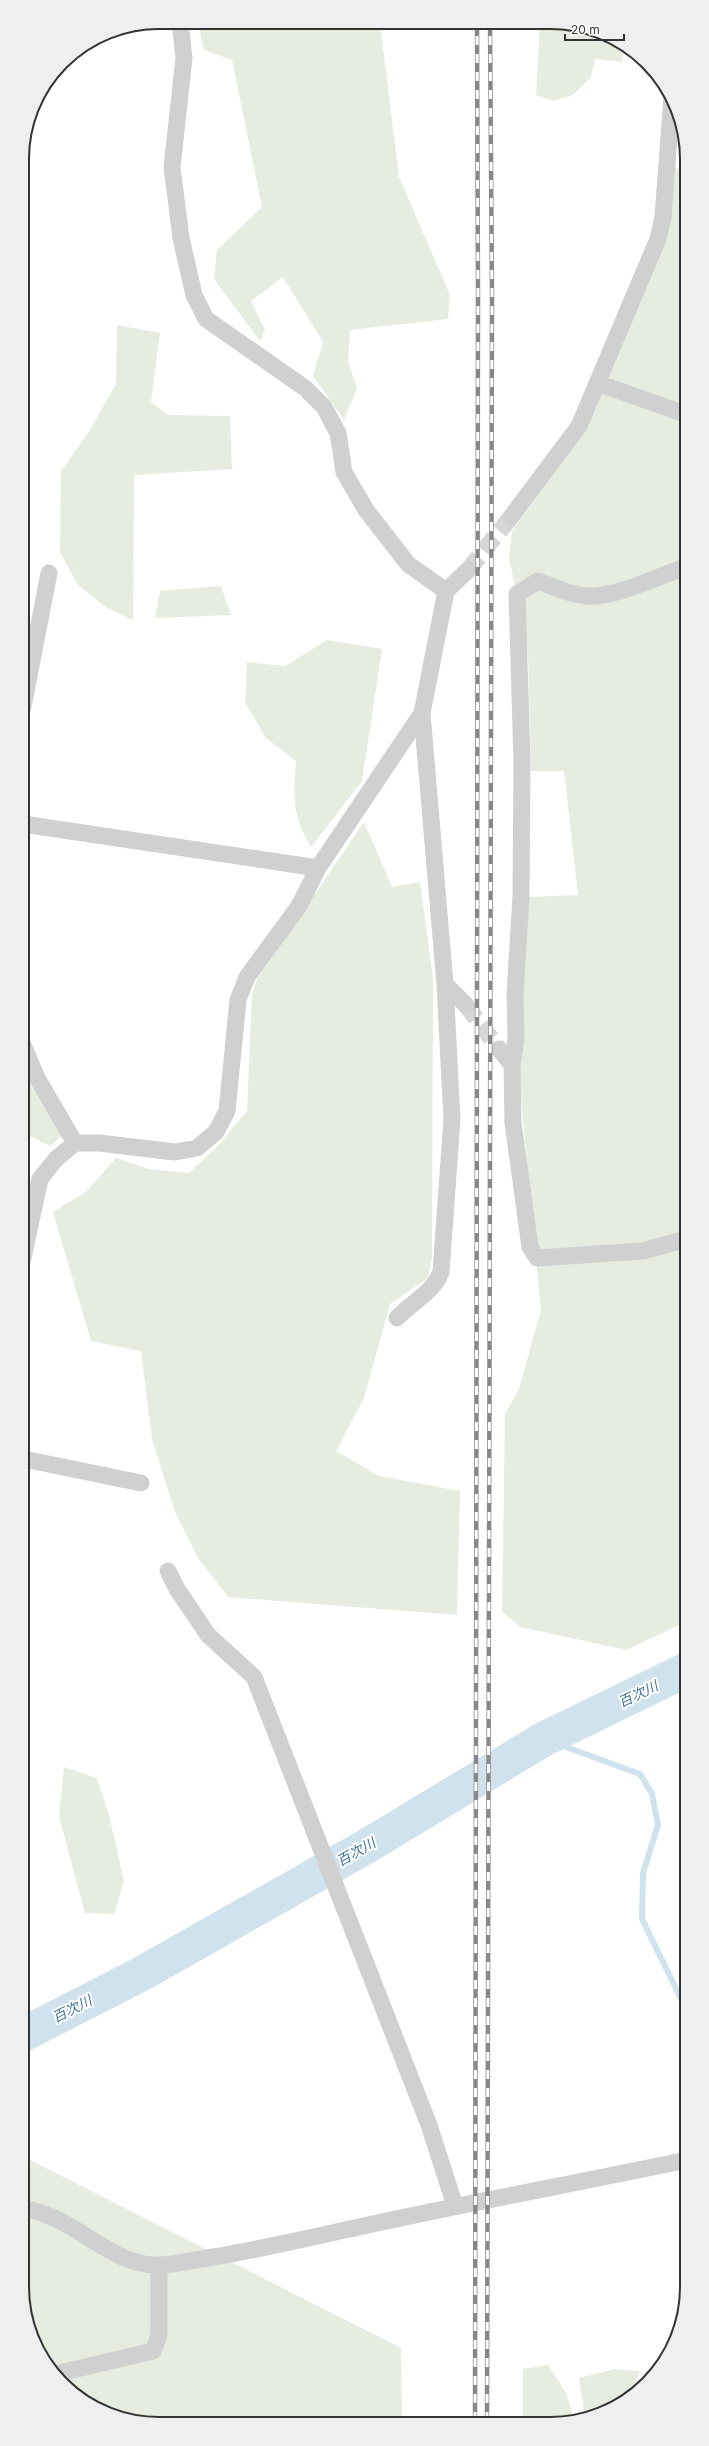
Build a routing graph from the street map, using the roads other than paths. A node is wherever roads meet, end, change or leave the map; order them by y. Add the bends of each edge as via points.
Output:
1 (181, 29) edge
2 (671, 112) edge
3 (597, 383) junction
4 (680, 412) edge
5 (511, 517) tunnel mouth
6 (680, 569) edge
7 (468, 570) tunnel mouth
8 (49, 572) dead end
9 (446, 591) junction
10 (29, 676) edge
11 (422, 713) junction
12 (29, 825) edge
13 (318, 868) junction
14 (445, 984) junction
15 (466, 1005) tunnel mouth
16 (499, 1049) tunnel mouth
17 (29, 1059) edge
18 (512, 1065) junction
19 (75, 1144) junction
20 (29, 1233) edge
21 (680, 1241) edge
22 (397, 1318) dead end
23 (29, 1460) edge
24 (142, 1483) dead end
25 (168, 1571) dead end
26 (680, 2161) edge
27 (455, 2206) junction
28 (29, 2210) edge
29 (159, 2266) junction
30 (61, 2372) edge

1 - 9 street via 184,58 172,167 181,238 194,294 206,319 305,388 324,407 338,433 344,472 366,510 408,564
2 - 3 street via 663,217 658,240
3 - 4 street
3 - 5 street via 578,426
6 - 18 street via 595,596 568,593 538,581 516,594 522,762 521,896 515,993 516,1039
7 - 9 street
8 - 10 street
9 - 11 street
11 - 13 street
11 - 14 street
12 - 13 street
13 - 19 street via 299,906 245,983 238,1000 227,1111 216,1132 197,1148 175,1152 99,1143
14 - 15 street
14 - 22 street via 452,1119 441,1272 437,1283
16 - 18 street
17 - 19 street
18 - 21 street via 513,1123 530,1247 537,1258 642,1251
19 - 20 street via 56,1159 40,1178
23 - 24 street
25 - 27 street via 177,1590 208,1635 254,1677 429,2125
26 - 27 street
27 - 29 street via 240,2253
28 - 29 street via 55,2220 130,2261
29 - 30 street via 159,2336 153,2351

